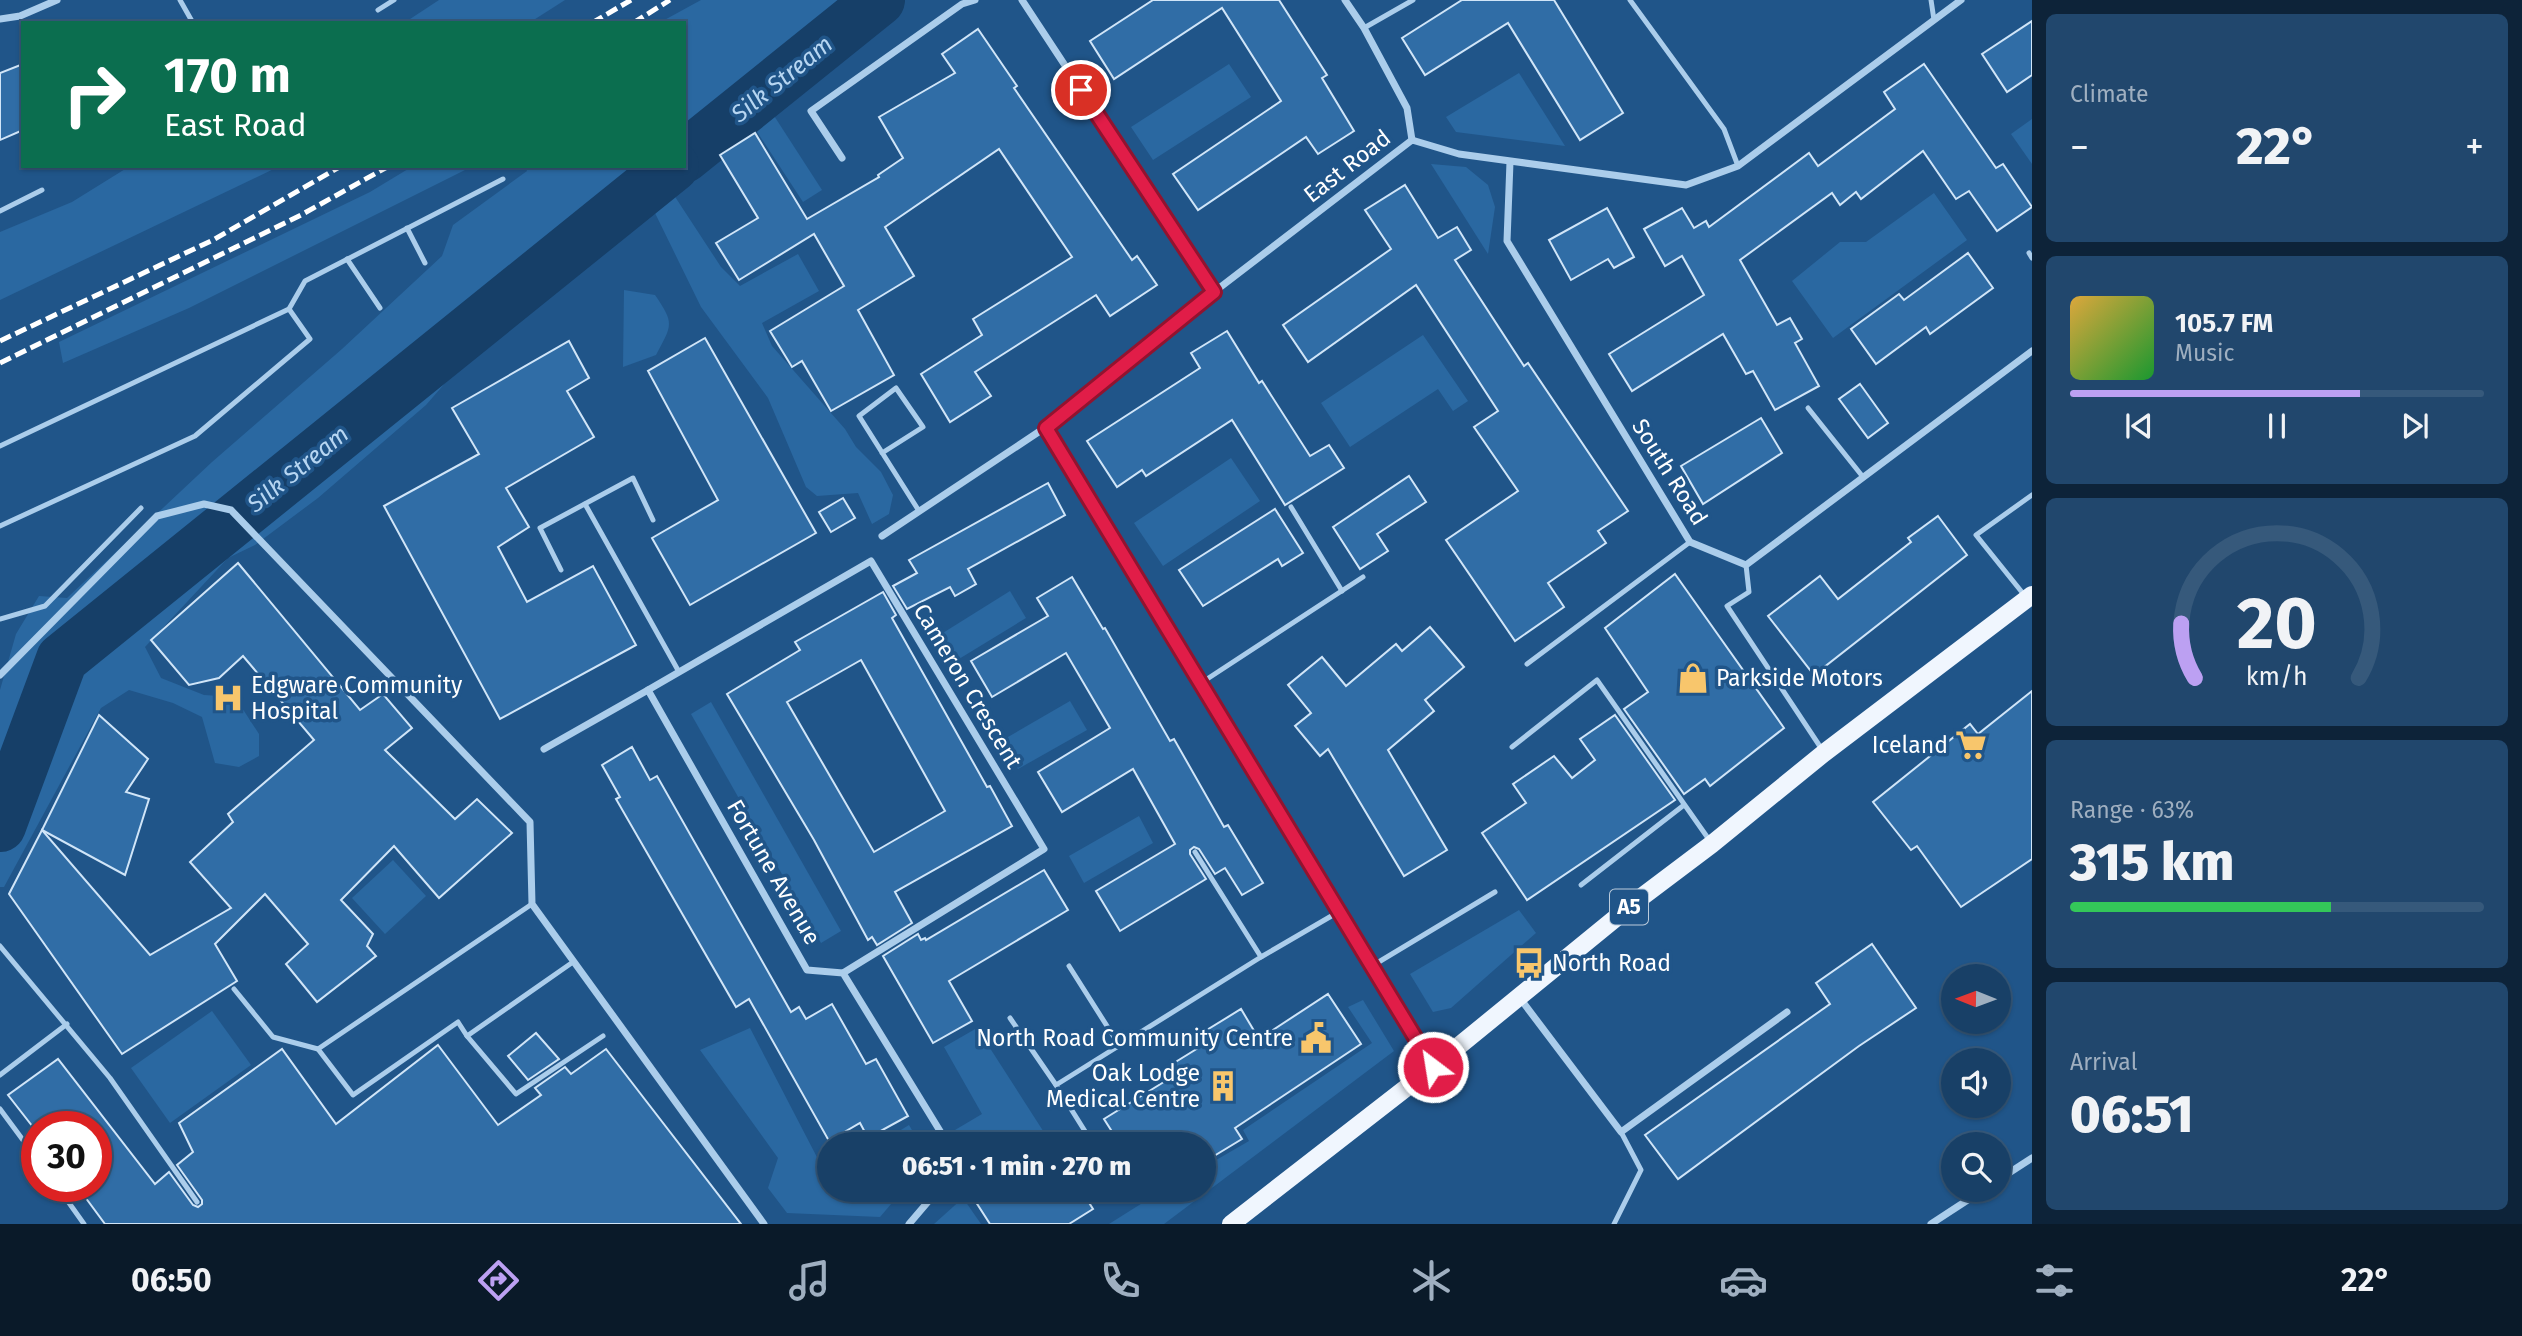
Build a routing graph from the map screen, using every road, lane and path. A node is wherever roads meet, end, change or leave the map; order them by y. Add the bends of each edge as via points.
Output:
1 (55, 0) edge
2 (180, 0) edge
3 (394, 0) edge
4 (975, 0) edge
5 (1022, 0) edge
6 (1345, 0) edge
7 (1413, 0) edge
8 (1630, 0) edge
9 (1931, 0) edge
10 (1961, 0) edge
11 (378, 10) dead end
12 (0, 19) edge
13 (1934, 20) junction
14 (192, 21) edge
15 (1364, 28) junction
16 (1412, 140) junction
17 (842, 158) dead end
18 (1510, 162) junction
19 (1738, 166) junction
20 (503, 179) dead end
21 (42, 190) dead end
22 (0, 211) edge
23 (407, 228) junction
24 (346, 259) junction
25 (425, 263) dead end
26 (1214, 292) junction
27 (289, 309) junction
28 (380, 309) dead end
29 (2032, 351) edge
30 (1808, 408) dead end
31 (1046, 428) junction
32 (0, 446) edge
33 (882, 453) junction
34 (1863, 477) junction
35 (2032, 495) edge
36 (585, 504) junction
37 (1291, 507) dead end
38 (141, 508) dead end
39 (919, 511) junction
40 (653, 520) dead end
41 (0, 526) edge
42 (882, 536) dead end
43 (1690, 542) junction
44 (1746, 565) junction
45 (561, 570) dead end
46 (1363, 577) dead end
47 (1342, 591) junction
48 (2030, 597) edge
49 (0, 619) edge
50 (1527, 664) dead end
51 (679, 672) junction
52 (0, 675) edge
53 (1201, 683) junction
54 (648, 690) junction
55 (1512, 747) dead end
56 (544, 749) dead end
57 (1825, 753) junction
58 (1684, 805) junction
59 (1712, 844) junction
60 (1195, 852) dead end
61 (1581, 885) dead end
62 (1495, 892) dead end
63 (532, 904) junction
64 (1340, 911) junction
65 (0, 946) edge
66 (1261, 957) junction
67 (573, 962) junction
68 (1069, 966) dead end
69 (1372, 966) junction
70 (843, 972) junction
71 (234, 989) dead end
72 (1519, 997) junction
73 (1787, 1012) dead end
74 (1010, 1018) dead end
75 (67, 1024) junction
76 (467, 1036) junction
77 (603, 1036) dead end
78 (1119, 1045) junction
79 (318, 1049) junction
80 (1433, 1067) junction
81 (0, 1075) edge
82 (1056, 1085) junction
83 (0, 1109) edge
84 (941, 1132) edge
85 (1085, 1132) edge
86 (1621, 1132) junction
87 (21, 1137) edge
88 (2032, 1158) edge
89 (2011, 1172) edge
90 (69, 1202) edge
91 (197, 1202) dead end
92 (928, 1202) edge
93 (1965, 1202) edge
94 (85, 1224) edge
95 (764, 1224) edge
96 (909, 1224) edge
97 (1231, 1224) edge
98 (1614, 1224) edge
99 (1931, 1224) edge

1 - 12 street via 20,16
2 - 14 lane
3 - 11 lane
4 - 17 street via 961,4 811,111
5 - 26 street
6 - 15 street
7 - 15 lane
8 - 19 lane via 1724,128
9 - 13 lane
10 - 13 street, East Road
13 - 19 street, East Road
15 - 16 street via 1407,108
16 - 18 street, East Road
16 - 26 street, East Road
18 - 19 street, East Road via 1686,185
18 - 43 street, South Road via 1507,241
20 - 23 lane
21 - 22 lane
23 - 24 lane
23 - 25 lane
24 - 27 lane via 305,281
24 - 28 lane
26 - 31 street, East Road
27 - 32 lane
27 - 41 lane via 310,339 195,436
29 - 34 street
30 - 34 lane
31 - 39 street, East Road
31 - 53 street
33 - 33 lane via 923,427 896,388 859,416
33 - 39 lane
34 - 44 street
35 - 48 lane via 1976,536
36 - 40 lane via 634,478
36 - 45 lane via 540,528
36 - 51 lane
37 - 47 lane
38 - 49 lane via 45,606
39 - 42 street, East Road
43 - 44 street, South Road
43 - 50 lane
44 - 57 lane via 1749,592 1727,606
46 - 47 lane
47 - 53 lane
48 - 57 main road, A5
51 - 54 street, Cameron Crescent
51 - 70 street, Cameron Crescent via 872,561 1044,849
52 - 63 street via 157,516 204,504 231,510 530,822
53 - 64 street
54 - 56 street
54 - 70 street, Fortune Avenue via 807,970
55 - 58 lane via 1597,680
57 - 59 main road, A5
58 - 59 lane
58 - 61 lane
59 - 72 main road, A5
60 - 66 lane
62 - 69 lane
63 - 67 street
63 - 79 lane
64 - 66 lane
64 - 69 street
65 - 75 lane
66 - 78 lane
67 - 76 lane
67 - 95 street
68 - 78 lane
69 - 80 street
70 - 84 street
71 - 79 lane via 273,1037
72 - 80 main road, A5
72 - 86 street
73 - 86 street
74 - 82 lane
75 - 81 lane
75 - 91 lane
76 - 77 lane via 516,1094
76 - 79 lane via 458,1022 353,1095
78 - 82 lane
80 - 97 main road, A5
82 - 85 lane
83 - 87 lane
86 - 98 lane via 1641,1170
88 - 89 street
90 - 94 lane
92 - 96 street
93 - 99 street

